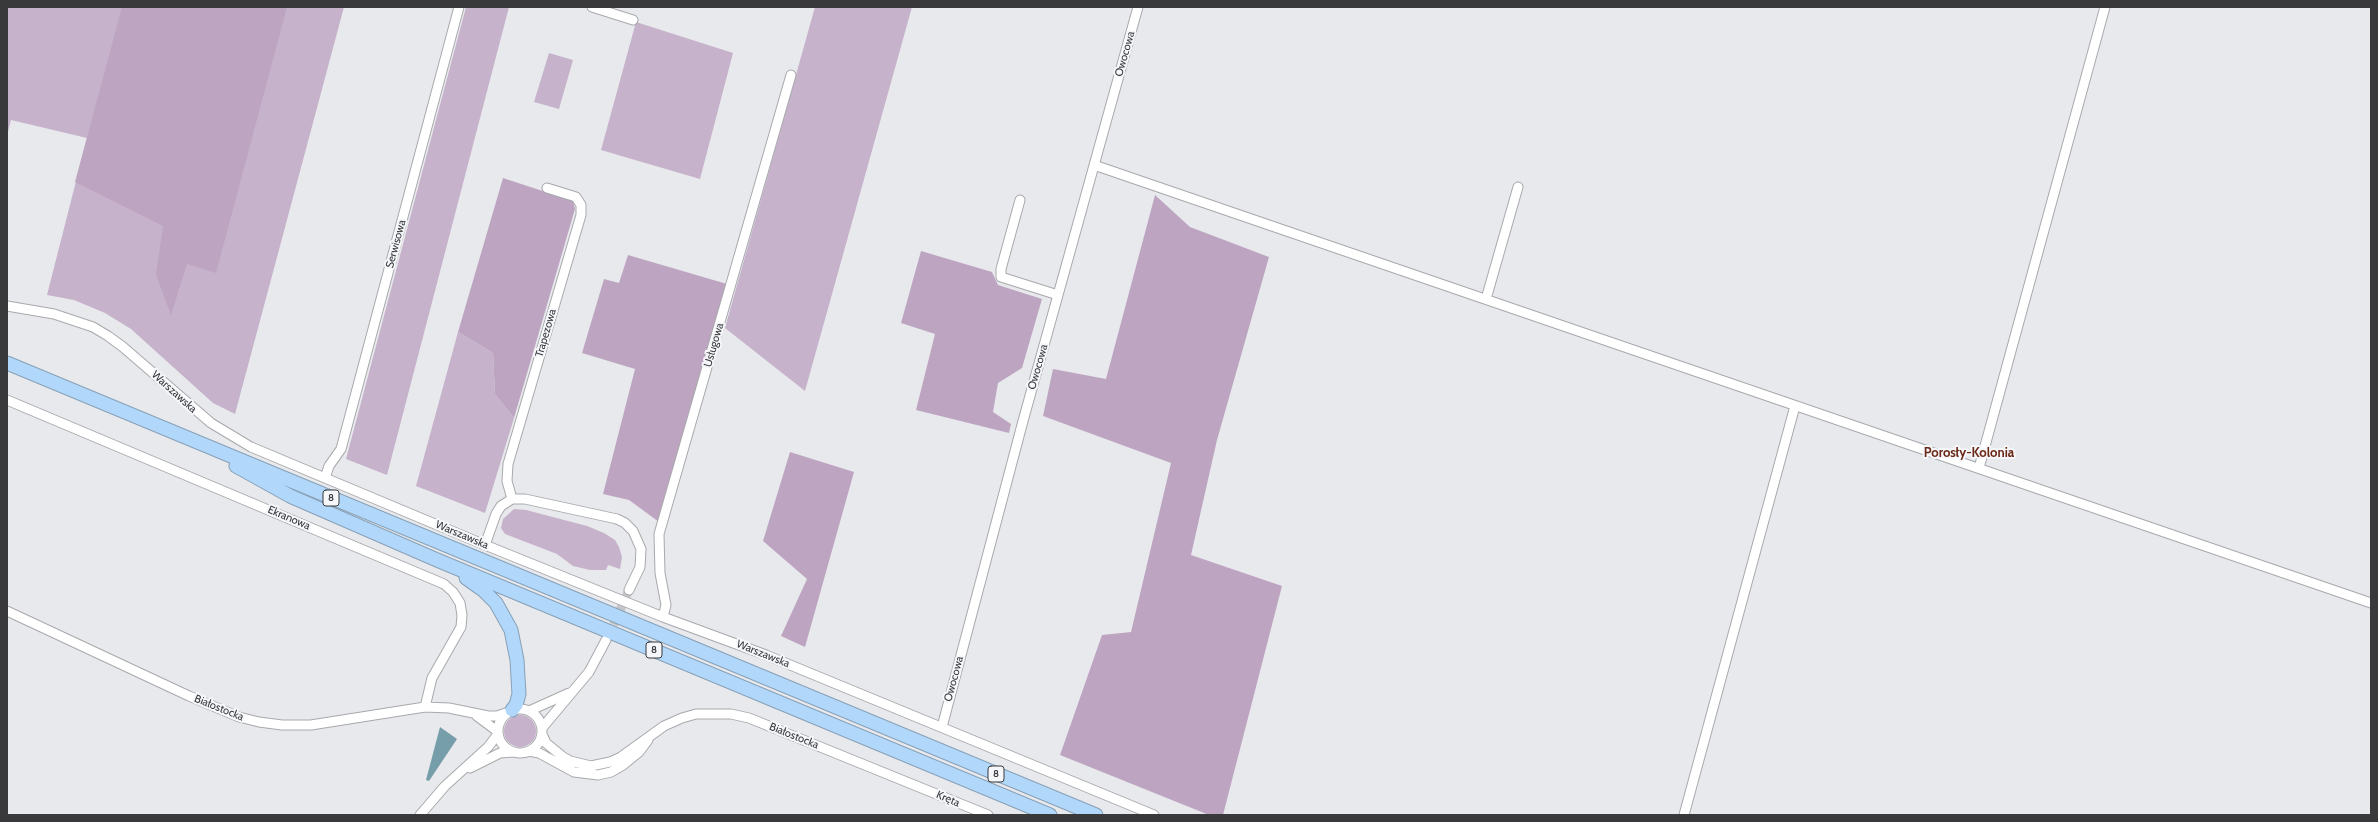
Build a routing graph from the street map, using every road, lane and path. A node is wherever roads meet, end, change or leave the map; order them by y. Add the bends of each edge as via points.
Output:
1 (459, 7) edge
2 (592, 7) edge
3 (1138, 7) edge
4 (2105, 7) edge
5 (633, 20) dead end
6 (790, 76) dead end
7 (1094, 165) junction
8 (1518, 187) dead end
9 (547, 188) dead end
10 (1020, 200) dead end
11 (1058, 295) junction
12 (1486, 299) junction
13 (7, 306) edge
14 (7, 363) edge
15 (7, 400) edge
16 (1794, 406) junction
17 (184, 437) junction
18 (1979, 468) junction
19 (325, 478) junction
20 (512, 499) junction
21 (486, 545) junction
22 (437, 560) junction
23 (629, 590) tunnel mouth
24 (2371, 603) edge
25 (7, 610) edge
26 (663, 617) junction
27 (606, 640) tunnel mouth
28 (577, 689) junction
29 (425, 706) junction
30 (510, 711) junction
31 (529, 711) junction
32 (471, 713) junction
33 (942, 727) junction
34 (542, 731) junction
35 (497, 733) junction
36 (654, 733) junction
37 (529, 751) junction
38 (518, 753) junction
39 (462, 772) junction
40 (931, 792) joint
41 (420, 815) edge
42 (988, 815) edge
43 (1050, 815) edge
44 (1096, 815) edge
45 (1154, 815) edge
46 (1684, 815) edge

1 - 19 street, Serwisowa via 341,449 329,466
2 - 5 street
3 - 7 street, Owocowa
4 - 18 street
6 - 26 street, Usługowa via 659,534 660,574 666,605
7 - 11 street, Owocowa
7 - 12 street
8 - 12 street
9 - 20 street, Trapezowa via 576,197 580,205 580,215 508,464 507,481
10 - 11 street via 1001,277
11 - 33 street, Owocowa
12 - 16 street
13 - 19 street, Warszawska via 54,314 93,327 123,347 200,415 226,434
14 - 17 highway, 8
15 - 29 street, Ekranowa via 444,584 460,602 461,627 432,678
16 - 18 street
16 - 46 street
17 - 22 highway, 8 via 290,496
17 - 44 highway, 8
18 - 24 street
19 - 21 street, Warszawska
20 - 21 street via 501,506 496,514
20 - 23 street via 525,499 580,510 625,523 634,532 641,549 640,567
21 - 26 street, Warszawska
22 - 30 highway via 483,590 496,603 511,630 518,660 519,694 516,704
22 - 43 highway, 8
25 - 29 street, Białostocka via 189,696 238,717 259,722 311,725
26 - 33 street, Warszawska via 766,655
27 - 28 street via 595,663
28 - 31 street
28 - 34 street via 552,713
29 - 32 street, Białostocka
30 - 31 street
30 - 32 street, Białostocka via 497,716
30 - 35 street via 500,721
31 - 34 street via 538,718
32 - 35 street, Białostocka
33 - 45 street, Warszawska
34 - 36 street, Białostocka via 546,743 563,757 575,763 591,766 621,757
34 - 37 street via 537,744
35 - 38 street via 502,745
35 - 39 street via 488,747
36 - 37 street, Białostocka via 639,752 623,765 611,772 598,775 574,772 539,753
36 - 40 street, Białostocka via 675,720 696,714 743,717
37 - 38 street
38 - 39 street via 500,753
39 - 41 street via 445,786
40 - 42 street, Kręta

